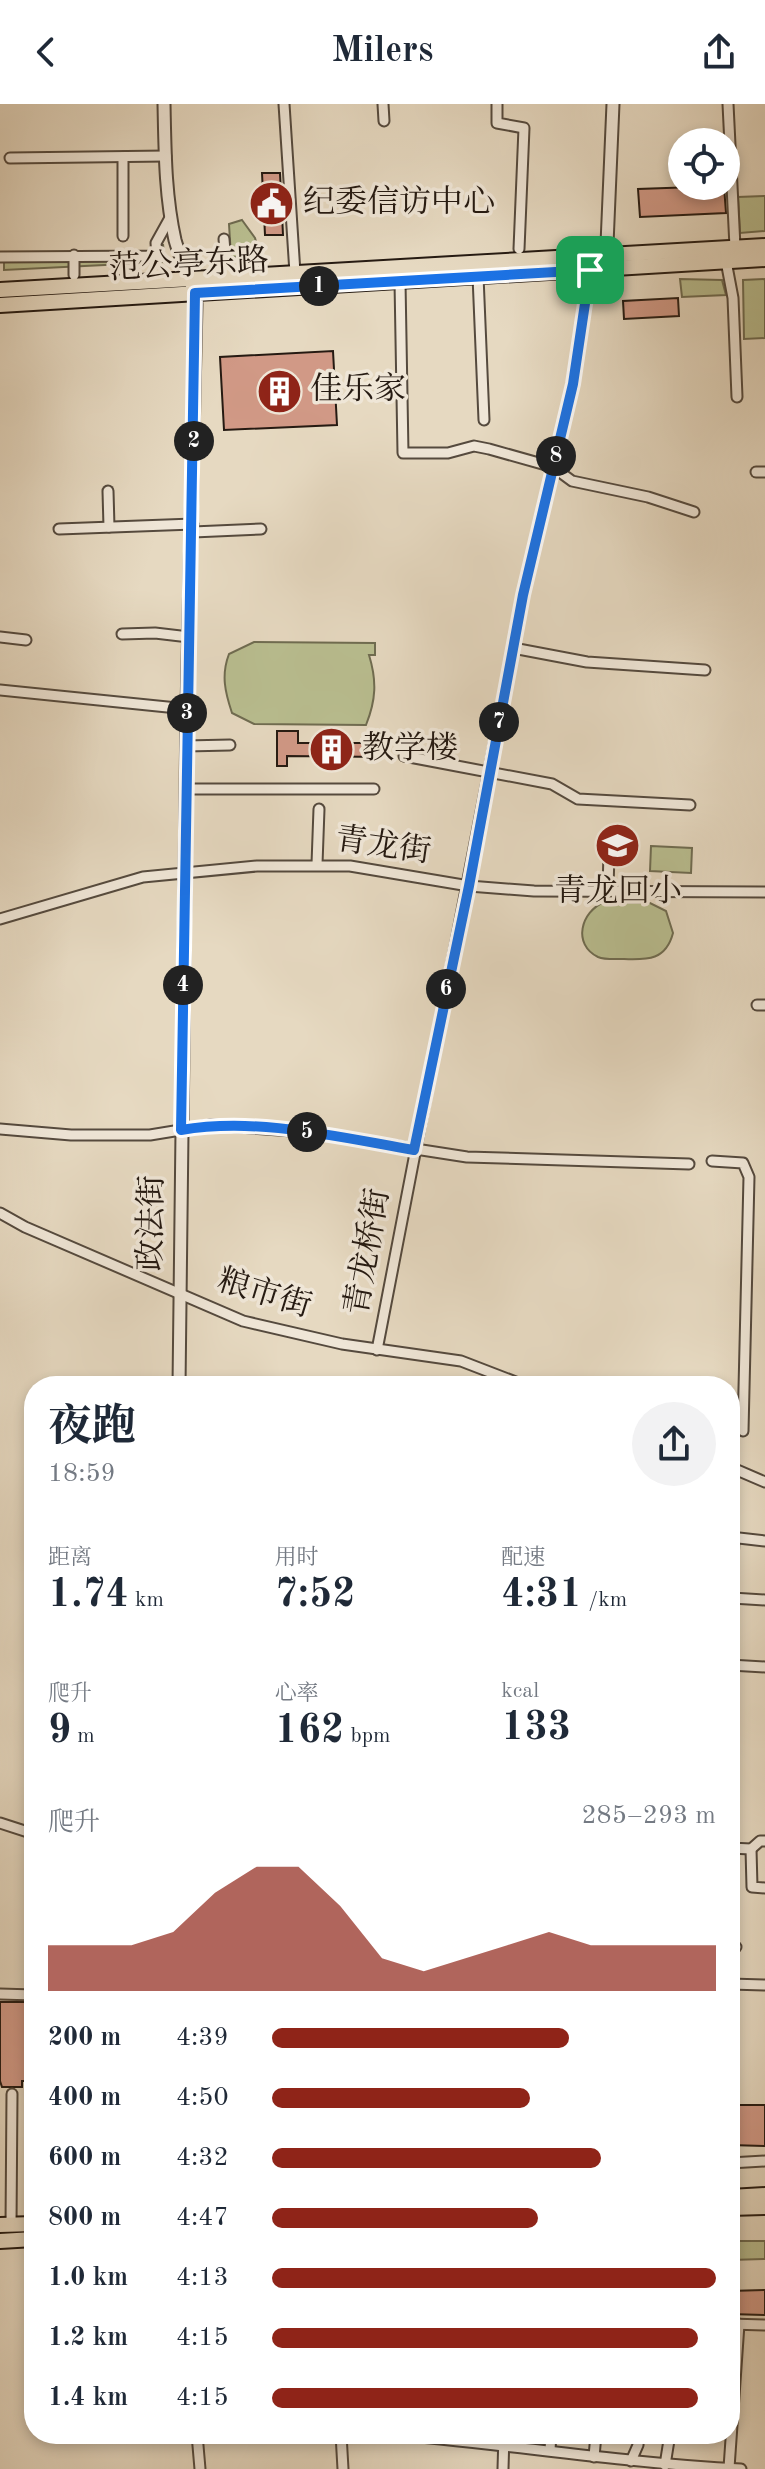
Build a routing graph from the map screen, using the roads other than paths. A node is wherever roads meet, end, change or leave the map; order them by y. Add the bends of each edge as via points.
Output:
1 (164, 104) edge
2 (284, 104) edge
3 (383, 104) edge
4 (497, 104) edge
5 (613, 104) edge
6 (728, 104) edge
7 (384, 121) dead end
8 (166, 156) junction
9 (123, 157) junction
10 (10, 158) dead end
11 (171, 216) junction
12 (123, 236) dead end
13 (224, 239) dead end
14 (765, 246) edge
15 (735, 247) junction
16 (519, 249) dead end
17 (74, 255) junction
18 (600, 255) junction
19 (0, 257) edge
20 (765, 259) edge
21 (726, 261) junction
22 (590, 270) junction
23 (295, 273) junction
24 (74, 275) dead end
25 (227, 276) junction
26 (478, 276) junction
27 (400, 282) junction
28 (193, 286) junction
29 (0, 290) edge
30 (0, 305) edge
31 (737, 397) dead end
32 (484, 420) dead end
33 (553, 467) junction
34 (108, 491) dead end
35 (694, 512) dead end
36 (109, 527) junction
37 (193, 528) junction
38 (59, 529) dead end
39 (261, 529) dead end
40 (122, 634) dead end
41 (0, 637) edge
42 (189, 637) junction
43 (26, 640) dead end
44 (513, 648) junction
45 (705, 670) dead end
46 (0, 690) edge
47 (187, 709) junction
48 (230, 745) dead end
49 (186, 746) junction
50 (404, 756) dead end
51 (490, 772) junction
52 (186, 789) junction
53 (374, 789) dead end
54 (690, 805) dead end
55 (319, 809) dead end
56 (609, 852) dead end
57 (317, 864) junction
58 (185, 870) junction
59 (469, 886) junction
60 (608, 890) junction
61 (764, 890) edge
62 (0, 919) edge
63 (0, 1129) edge
64 (181, 1130) junction
65 (414, 1150) junction
66 (712, 1161) dead end
67 (689, 1164) dead end
68 (0, 1213) edge
69 (178, 1294) junction
70 (377, 1350) junction
71 (179, 1376) edge
72 (500, 1376) edge
73 (743, 1431) dead end
74 (740, 1471) edge
75 (765, 1482) edge
76 (740, 1539) edge
77 (765, 1541) edge
78 (740, 1598) edge
79 (765, 1600) edge
80 (740, 1666) edge
81 (765, 1667) edge
82 (0, 1823) edge
83 (24, 1831) edge
84 (765, 1841) edge
85 (740, 1848) edge
86 (751, 1849) junction
87 (765, 1888) edge
88 (740, 1984) edge
89 (765, 1985) edge
90 (0, 1994) edge
91 (24, 1995) edge
92 (12, 2094) dead end
93 (765, 2161) edge
94 (740, 2162) edge
95 (765, 2195) edge
96 (740, 2196) edge
97 (765, 2207) edge
98 (740, 2208) edge
99 (6, 2225) edge
100 (24, 2240) edge
101 (0, 2241) edge
102 (740, 2324) edge
103 (765, 2325) edge
104 (198, 2444) edge
105 (342, 2444) edge
106 (504, 2444) edge
107 (525, 2444) edge
108 (550, 2444) edge
109 (595, 2444) edge
110 (638, 2444) edge
111 (668, 2444) edge
112 (730, 2444) edge
113 (550, 2450) junction
114 (594, 2457) junction
115 (631, 2461) junction
116 (665, 2465) junction
117 (729, 2468) edge
118 (200, 2469) edge
119 (343, 2469) edge
120 (503, 2469) edge
121 (741, 2469) edge

1 - 8 street
2 - 23 street
3 - 7 street
4 - 16 street via 497,123 524,128
5 - 18 street via 607,244
6 - 15 street
8 - 9 street
8 - 11 street
9 - 10 street
9 - 12 street
11 - 17 street via 156,243 157,256
11 - 28 street
13 - 25 street
14 - 15 main road, 范公亭东路
15 - 18 main road, 范公亭东路
17 - 19 street
17 - 24 street
18 - 22 street
18 - 23 main road, 范公亭东路
20 - 21 main road, 范公亭东路
21 - 22 main road, 范公亭东路
21 - 31 street
22 - 26 main road, 范公亭东路
22 - 33 street, 青龙桥街 via 573,384
23 - 25 main road, 范公亭东路
25 - 28 main road, 范公亭东路
26 - 27 main road, 范公亭东路
26 - 32 street
27 - 28 main road, 范公亭东路
27 - 33 street via 403,453 448,453 474,446
28 - 29 main road, 范公亭东路
28 - 30 main road, 范公亭东路
28 - 37 street, 政法街
33 - 35 street via 572,481
33 - 44 street, 青龙桥街
34 - 36 street
36 - 37 street
36 - 38 street
37 - 39 street
37 - 42 street, 政法街
40 - 42 street
41 - 43 street
42 - 47 street, 政法街
44 - 45 street via 587,662
44 - 51 street, 青龙桥街
46 - 47 street
47 - 49 street, 政法街
48 - 49 street
49 - 52 street, 政法街
50 - 51 street
51 - 54 street via 552,784 578,799
51 - 59 street, 青龙桥街
52 - 53 street
52 - 58 street, 政法街
55 - 57 street
56 - 60 street
57 - 58 street, 青龙街
57 - 59 street, 青龙街
58 - 62 street, 青龙街
58 - 64 street, 政法街
59 - 60 street, 青龙街
59 - 65 street, 青龙桥街
60 - 61 street, 青龙街
63 - 64 street via 71,1135
64 - 65 street via 211,1125 265,1128
64 - 69 street, 政法街
65 - 67 street via 492,1158
65 - 70 street, 青龙桥街
66 - 73 street via 743,1163 749,1177
68 - 69 street, 粮市街
69 - 70 street, 粮市街 via 243,1321
69 - 71 street, 政法街
70 - 72 street, 粮市街 via 461,1361
74 - 75 street
76 - 77 street
78 - 79 street
80 - 81 street
82 - 83 street
84 - 86 street
85 - 86 street
86 - 87 street via 752,1887
88 - 89 street
90 - 91 street
92 - 99 street
93 - 94 street
95 - 96 main road
97 - 98 main road
100 - 101 main road
102 - 103 street
104 - 118 street
105 - 119 street
106 - 120 street
107 - 113 street
108 - 113 street
109 - 114 street
110 - 115 street
111 - 116 street
112 - 117 street
113 - 114 street
114 - 115 street
115 - 116 street
116 - 117 street
117 - 121 street

